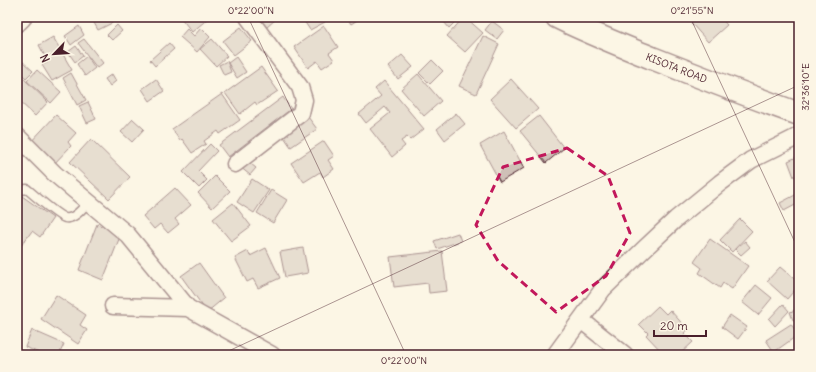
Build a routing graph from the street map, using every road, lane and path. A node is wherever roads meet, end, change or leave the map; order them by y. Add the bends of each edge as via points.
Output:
1 (20, 17) edge
2 (248, 17) edge
3 (557, 17) edge
4 (17, 20) edge
5 (799, 114) edge
6 (799, 135) edge
7 (17, 136) edge
8 (235, 164) dead end
9 (17, 192) edge
10 (88, 202) junction
11 (113, 306) dead end
12 (188, 308) junction
13 (581, 320) junction
14 (255, 350) edge
15 (557, 354) edge
16 (272, 355) edge
17 (625, 355) edge

1 - 4 street
2 - 8 street via 300,87 304,100 301,114
3 - 5 street, KISOTA ROAD via 674,67
6 - 13 street via 751,160 676,219 603,289
7 - 10 street
9 - 10 lane via 27,189 65,218 78,213
10 - 12 street via 128,235
11 - 12 street
12 - 14 street
13 - 15 street
13 - 17 street
14 - 16 street

